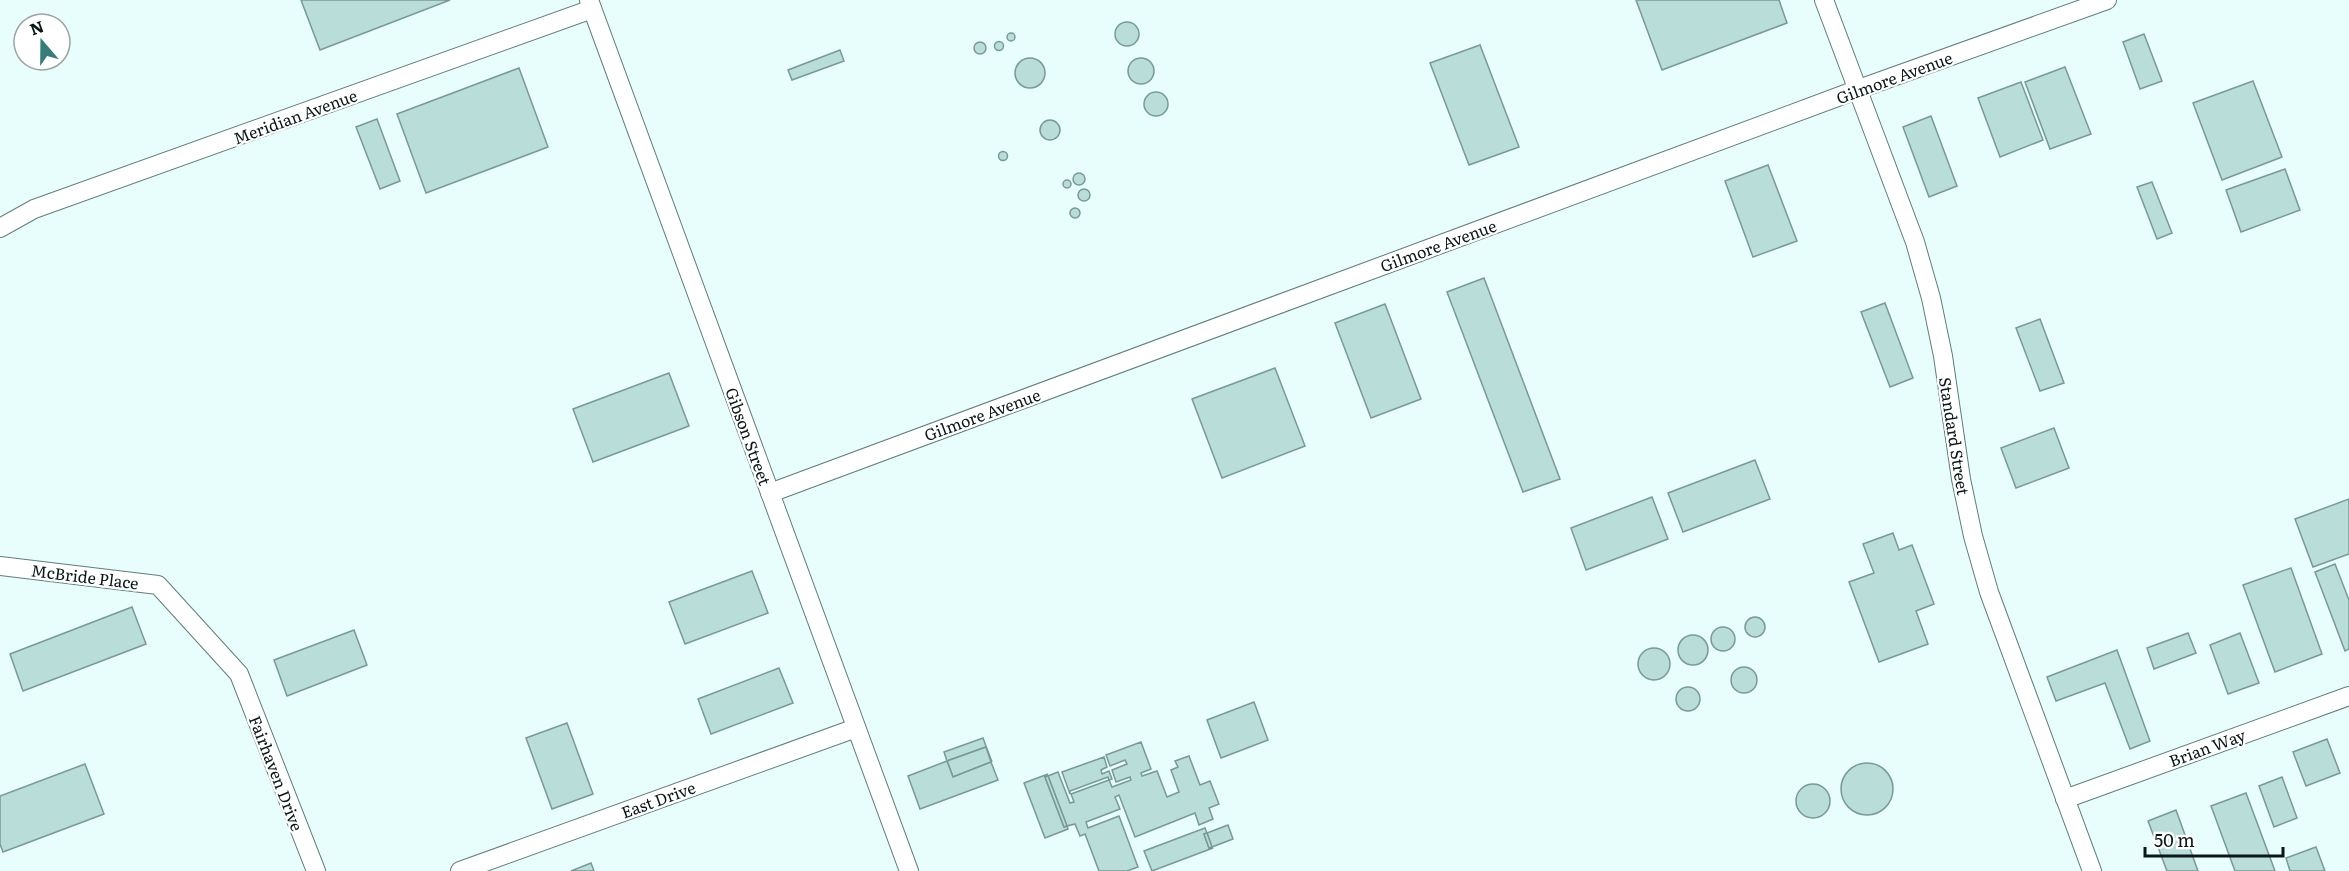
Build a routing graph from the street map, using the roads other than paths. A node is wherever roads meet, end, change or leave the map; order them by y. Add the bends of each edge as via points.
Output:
1 (1824, 0) edge
2 (2107, 0) edge
3 (590, 5) edge
4 (1859, 89) junction
5 (0, 228) edge
6 (770, 493) junction
7 (0, 566) edge
8 (238, 674) joint
9 (2349, 696) edge
10 (856, 728) junction
11 (2065, 799) junction
12 (316, 871) edge
13 (460, 871) edge
14 (909, 871) edge
15 (2092, 871) edge

1 - 4 street, Standard Street
2 - 4 street, Gilmore Avenue
3 - 5 street, Meridian Avenue via 34,210
3 - 6 street, Gibson Street
4 - 6 street, Gilmore Avenue
4 - 11 street, Standard Street via 1915,242 1931,298 1960,479 1989,592
6 - 10 street, Gibson Street
7 - 8 street, McBride Place via 158,585
8 - 12 street, Fairhaven Drive
9 - 11 street, Brian Way
10 - 13 street, East Drive
10 - 14 street, Gibson Street
11 - 15 street, Standard Street

